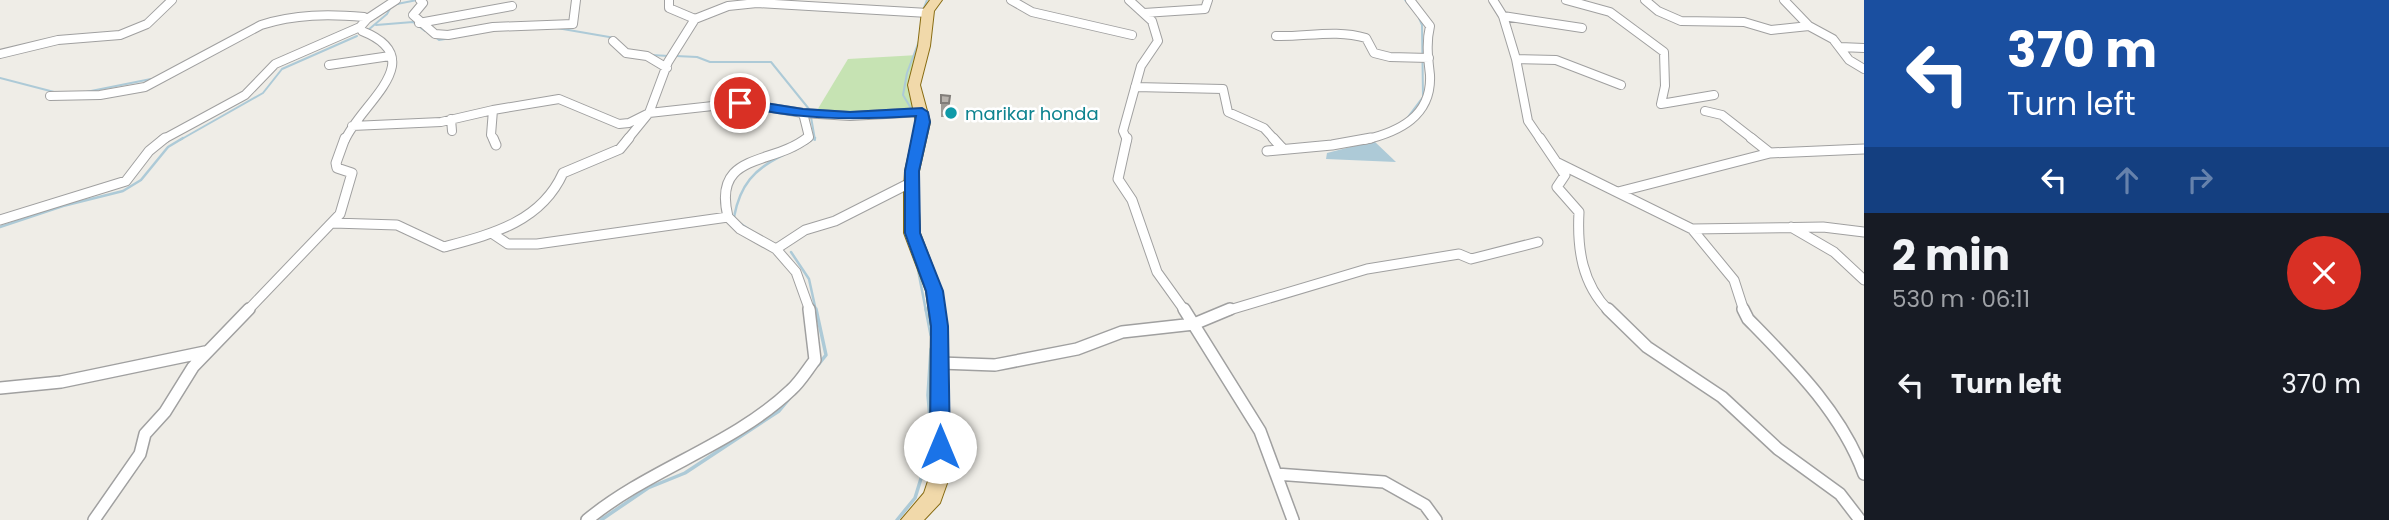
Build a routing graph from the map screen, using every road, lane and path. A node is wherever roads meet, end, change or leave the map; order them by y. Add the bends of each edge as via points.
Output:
1 (172, 0) edge
2 (396, 0) edge
3 (420, 0) edge
4 (576, 0) edge
5 (669, 0) edge
6 (1011, 0) edge
7 (1129, 0) edge
8 (1208, 0) edge
9 (1410, 0) edge
10 (1493, 0) edge
11 (1566, 0) edge
12 (1645, 0) edge
13 (1784, 0) edge
14 (802, 2) edge
15 (512, 6) dead end
16 (932, 6) edge
17 (1144, 13) junction
18 (1503, 16) junction
19 (695, 19) junction
20 (364, 23) junction
21 (419, 23) junction
22 (1809, 26) junction
23 (1582, 28) dead end
24 (1132, 35) dead end
25 (1276, 36) dead end
26 (612, 41) dead end
27 (1840, 47) junction
28 (1864, 48) edge
29 (0, 54) edge
30 (390, 56) junction
31 (1429, 58) junction
32 (1516, 59) junction
33 (669, 61) junction
34 (329, 65) dead end
35 (1864, 69) edge
36 (1621, 85) dead end
37 (1135, 87) junction
38 (1714, 95) dead end
39 (50, 96) dead end
40 (493, 110) junction
41 (1705, 111) dead end
42 (922, 112) junction
43 (649, 113) junction
44 (803, 113) junction
45 (451, 119) junction
46 (352, 126) junction
47 (452, 131) dead end
48 (496, 145) dead end
49 (1283, 149) junction
50 (1864, 149) edge
51 (1268, 151) dead end
52 (1770, 153) junction
53 (1554, 161) junction
54 (912, 182) junction
55 (1618, 192) junction
56 (728, 217) junction
57 (0, 220) edge
58 (333, 223) junction
59 (1791, 227) junction
60 (1692, 229) junction
61 (1864, 232) edge
62 (493, 233) junction
63 (1538, 242) dead end
64 (776, 249) junction
65 (1864, 280) edge
66 (1194, 324) junction
67 (206, 352) junction
68 (940, 363) junction
69 (0, 388) edge
70 (1276, 474) junction
71 (1864, 474) edge
72 (94, 520) edge
73 (587, 520) edge
74 (911, 520) edge
75 (1293, 520) edge
76 (1436, 520) edge
77 (1860, 520) edge

1 - 29 street via 147,23 121,35 58,40
2 - 20 street
3 - 21 street via 423,3 413,15
4 - 21 street via 573,24 493,27 448,35 435,34
5 - 19 street via 669,8
6 - 24 street via 1032,12
7 - 17 street
8 - 17 street via 1205,9
9 - 31 street via 1430,26
10 - 18 street
11 - 38 street via 1609,12 1664,52 1661,104
12 - 22 street via 1671,20 1744,22 1760,29
13 - 22 street
14 - 16 street
14 - 19 street via 728,6
15 - 21 street
16 - 42 main road via 914,85
17 - 37 street via 1152,21 1158,41 1141,66
18 - 23 street
18 - 32 street
19 - 33 street
20 - 30 street via 362,31 383,40
20 - 39 street via 364,17 341,15 278,19 145,87 100,95
20 - 57 street via 275,64 244,96 152,147 126,181
22 - 27 street
25 - 31 street via 1359,36 1366,38 1374,53
26 - 33 street via 626,54
27 - 28 street
27 - 35 street via 1849,60
30 - 34 street
30 - 46 street via 382,92
31 - 49 street via 1427,100 1415,119 1400,129 1368,139
32 - 36 street via 1556,60
32 - 53 street via 1528,121
33 - 43 street
37 - 49 street via 1223,89 1228,112 1264,128
37 - 66 street via 1123,131 1127,138 1118,179 1132,200 1157,272
40 - 43 street via 559,99 619,124
40 - 45 street
40 - 48 street via 491,135
41 - 52 street via 1722,116
42 - 44 street
42 - 54 main road
43 - 44 street via 740,103
43 - 62 street via 620,149 563,173 558,191 524,219
44 - 56 street via 809,137 803,144 750,160 729,180 724,189
45 - 46 street
45 - 47 street
46 - 58 street via 336,163 337,168 352,173
49 - 51 street
50 - 52 street
52 - 55 street
53 - 55 street
53 - 77 street via 1565,175 1557,187 1580,212 1577,244 1594,296 1647,347 1722,397 1778,449 1839,495
54 - 64 street via 835,221 805,230
54 - 68 main road via 912,233 934,291
55 - 60 street
56 - 62 street via 537,244 508,244
56 - 64 street
58 - 62 street via 397,225 444,247
58 - 67 street
59 - 60 street
59 - 61 street
59 - 65 street via 1834,252
60 - 71 street via 1734,281 1748,319 1837,419 1859,455
63 - 66 street via 1471,259 1459,254 1367,269
64 - 73 street via 806,290 815,360 792,390 738,430 609,499
66 - 68 street via 1122,332 1077,349 995,365
66 - 70 street via 1260,431
67 - 69 street via 61,382
67 - 72 street via 145,433 140,454
68 - 74 main road via 940,475 933,496
70 - 75 street
70 - 76 street via 1384,482 1425,505

